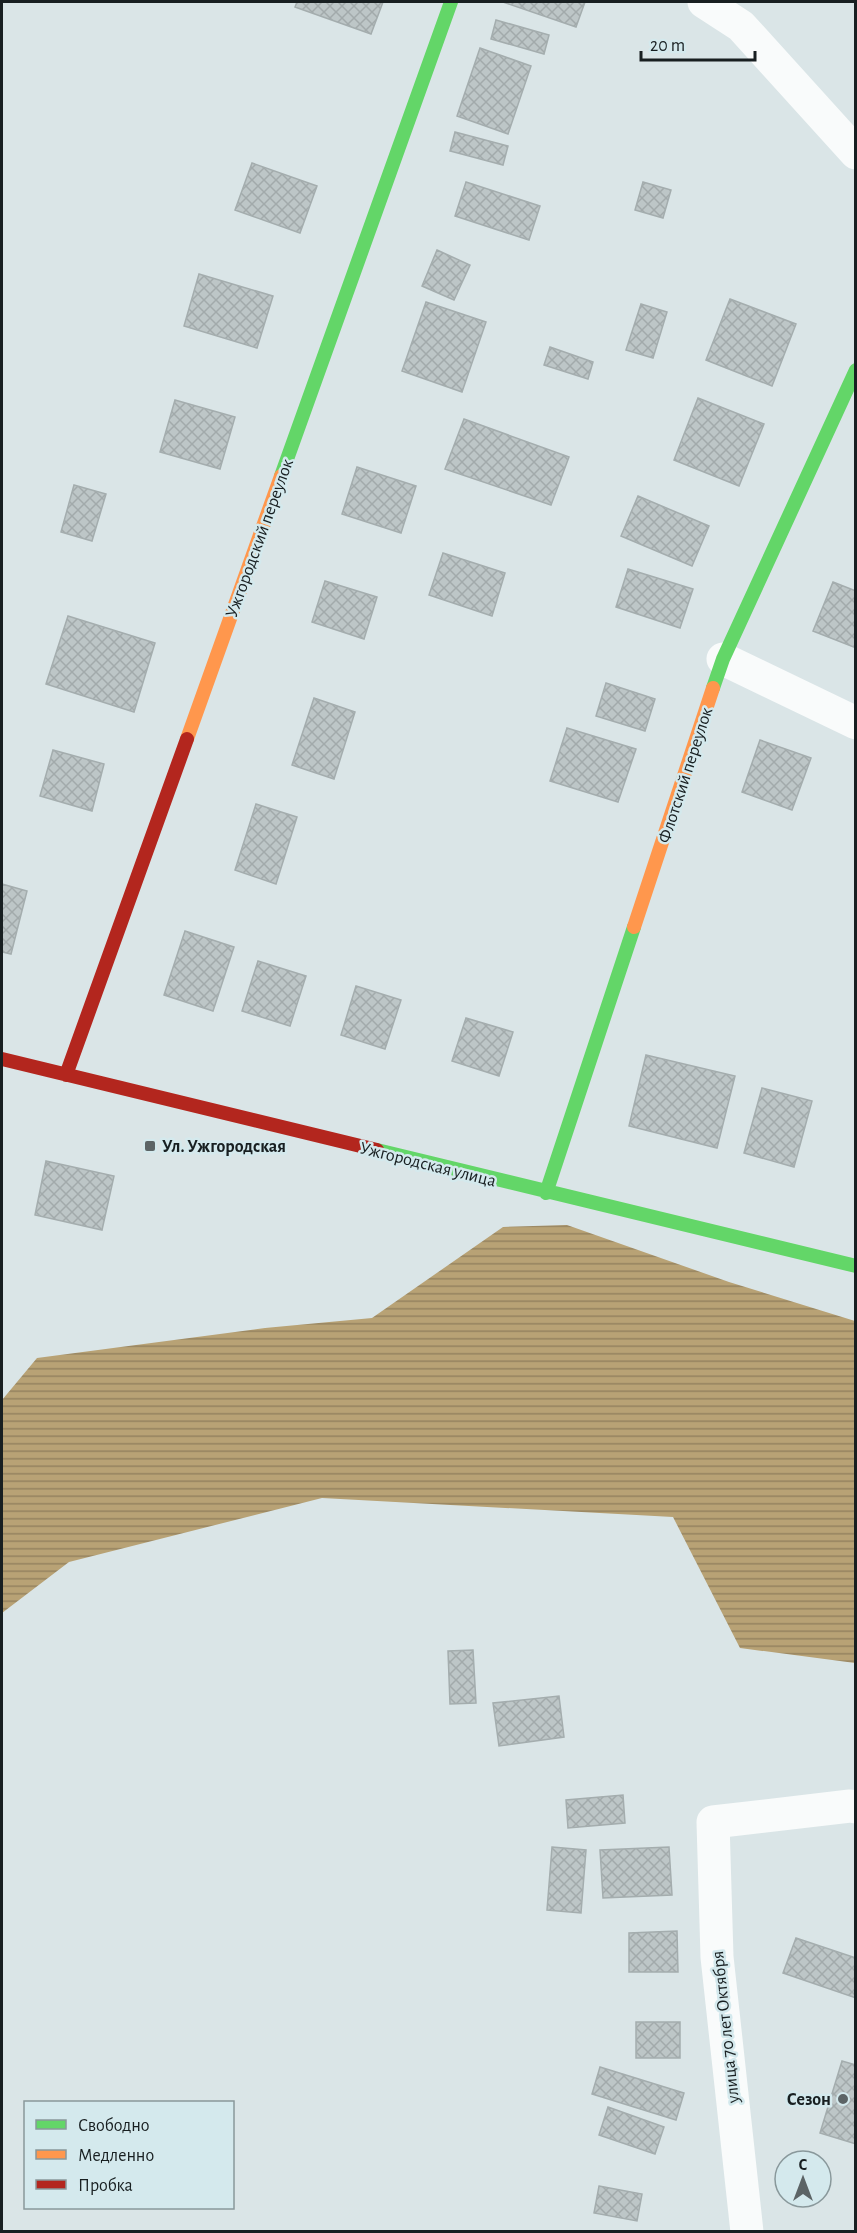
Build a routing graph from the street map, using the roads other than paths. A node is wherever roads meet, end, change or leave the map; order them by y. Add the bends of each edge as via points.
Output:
1 (452, 2) edge
2 (704, 2) edge
3 (855, 153) edge
4 (855, 370) edge
5 (723, 659) junction
6 (855, 723) edge
7 (2, 1059) edge
8 (66, 1075) junction
9 (546, 1193) junction
10 (855, 1266) edge
11 (855, 1807) edge
12 (747, 2232) edge

1 - 8 street, Ужгородский переулок
2 - 3 street via 741,26
4 - 5 street, Флотский переулок
5 - 6 street
5 - 9 street, Флотский переулок
7 - 8 street, Ужгородская улица
8 - 9 street, Ужгородская улица
9 - 10 street, Ужгородская улица
11 - 12 street, улица 70 лет Октября via 713,1822 717,1957

